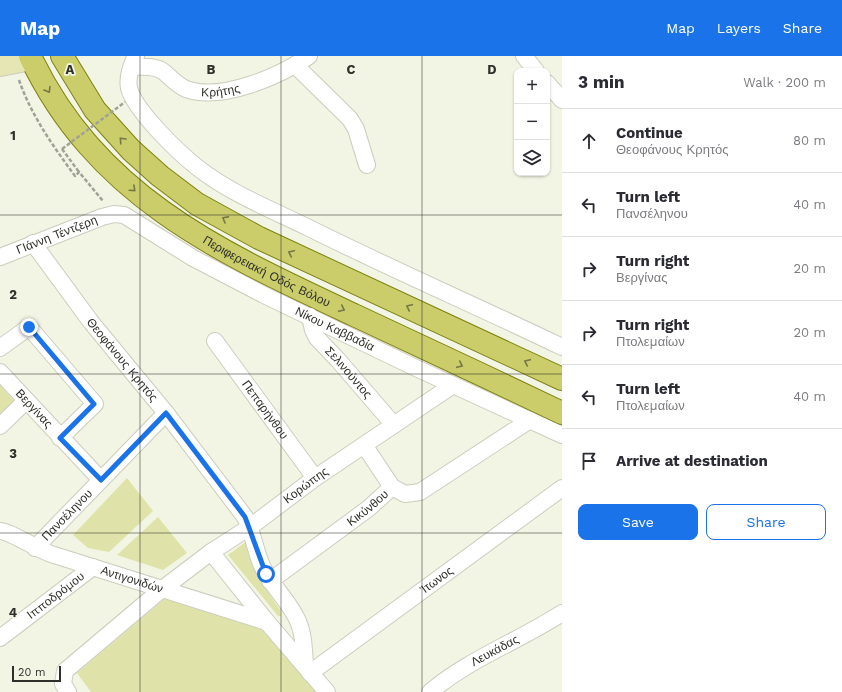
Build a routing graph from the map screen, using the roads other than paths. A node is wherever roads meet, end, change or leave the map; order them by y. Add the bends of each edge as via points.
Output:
1 (62, 56) edge
2 (309, 56) edge
3 (19, 61) edge
4 (134, 61) edge
5 (295, 65) junction
6 (550, 86) edge
7 (562, 100) edge
8 (367, 165) dead end
9 (114, 214) joint
10 (33, 243) junction
11 (0, 256) edge
12 (310, 316) junction
13 (215, 341) dead end
14 (562, 346) edge
15 (0, 348) edge
16 (0, 372) edge
17 (562, 379) edge
18 (453, 385) junction
19 (26, 401) junction
20 (166, 413) junction
21 (562, 413) edge
22 (530, 420) junction
23 (394, 425) junction
24 (0, 426) edge
25 (562, 435) edge
26 (60, 438) junction
27 (364, 445) junction
28 (316, 478) junction
29 (101, 480) junction
30 (392, 488) junction
31 (562, 488) edge
32 (250, 526) junction
33 (0, 531) edge
34 (35, 548) junction
35 (210, 552) junction
36 (93, 568) junction
37 (270, 581) junction
38 (161, 590) junction
39 (562, 613) edge
40 (267, 622) junction
41 (0, 638) edge
42 (308, 669) junction
43 (68, 692) edge
44 (327, 692) edge
45 (430, 692) edge

17 -> 1 main road via 259,238 197,204 131,150 100,116
2 - 5 street, Κρήτης
3 -> 21 main road, Περιφερειακή Οδός Βόλου via 48,90 67,120 88,145 135,191 175,222 275,277
4 - 5 street, Κρήτης via 164,72 180,86 193,91 207,92 254,83
4 - 14 street via 129,87 132,104 198,168 228,187 342,244
5 - 8 street via 350,119 356,129
6 - 7 street
9 - 10 street, ΓΙάννη Τέντζερη via 96,218
9 - 12 street, Νίκου Καββαδία via 129,217 192,258
10 - 11 street, ΓΙάννη Τέντζερη
10 - 20 street, Θεοφάνους Κρητός via 91,322
12 - 18 street, Νίκου Καββαδία
12 - 23 street, Σελινούντος via 317,338
13 - 28 street, Πεπαρήνθου
15 - 26 street via 29,327 94,404
16 - 19 street, Βεργίνας
18 - 22 street, Νίκου Καββαδία
18 - 23 street, Κορώπης
19 - 24 street
19 - 26 street, Βεργίνας
20 - 29 street, Πανσέληνου
20 - 32 street, Θεοφάνους Κρητός
22 - 25 street, Νίκου Καββαδία
22 - 30 street, Κικύνθου via 420,492 405,494
23 - 27 street, Κορώπης
26 - 29 street, Βεργίνας
27 - 28 street, Κορώπης
27 - 30 street
28 - 32 street, Κορώπης
29 - 34 street, Πανσέληνου
30 - 37 street, Κικύνθου
31 - 42 street, Ίτωνος
32 - 35 street, Κορώπης
32 - 37 street, Θεοφάνους Κρητός via 260,562
33 - 34 street, Αντιγονιδών via 9,533
34 - 36 street, Αντιγονιδών
35 - 38 street, Κορώπης
35 - 40 street
36 - 38 street, Αντιγονιδών
36 - 41 street, Ιπποδρόμου
37 - 42 street, Θεοφάνους Κρητός via 296,617
38 - 40 street, Αντιγονιδών
38 - 43 street, Κορώπης via 65,671 63,684
39 - 45 street, Λευκάδας via 464,668
40 - 42 street
42 - 44 street

